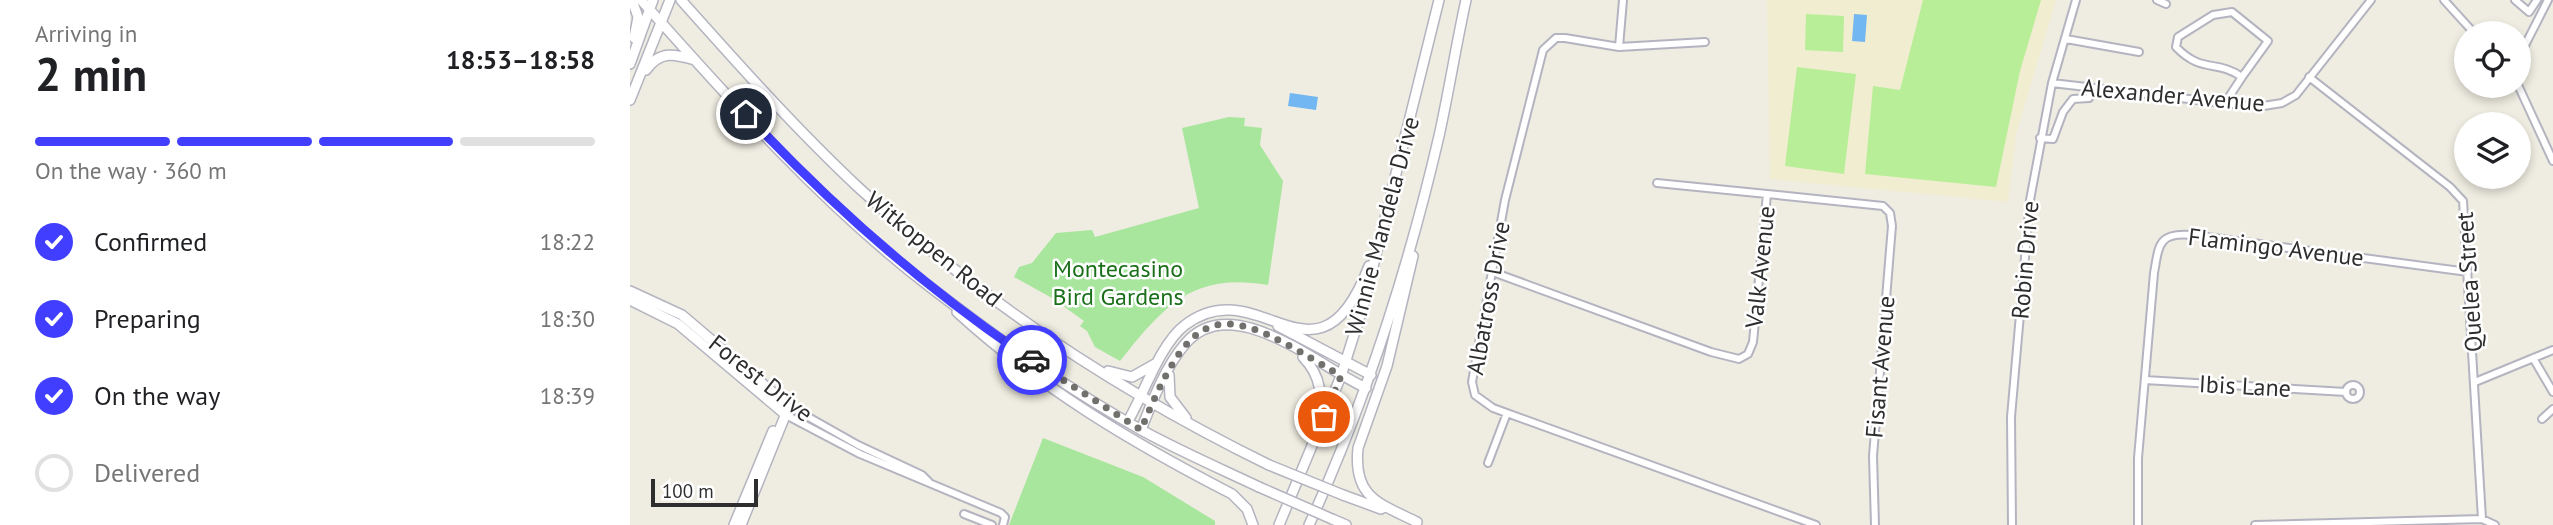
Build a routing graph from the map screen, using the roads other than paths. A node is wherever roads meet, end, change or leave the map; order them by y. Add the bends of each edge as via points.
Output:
1 (632, 0) edge
2 (642, 0) edge
3 (670, 0) edge
4 (681, 0) edge
5 (690, 0) edge
6 (1438, 0) edge
7 (1466, 0) edge
8 (1623, 0) edge
9 (2076, 0) edge
10 (2157, 0) edge
11 (2371, 0) edge
12 (2444, 0) edge
13 (2515, 0) edge
14 (2537, 0) edge
15 (2548, 0) edge
16 (2166, 4) dead end
17 (651, 5) edge
18 (2463, 21) edge
19 (662, 23) junction
20 (707, 29) junction
21 (2531, 34) edge
22 (2066, 39) junction
23 (1705, 42) dead end
24 (1619, 47) junction
25 (2139, 52) dead end
26 (630, 53) edge
27 (697, 61) junction
28 (630, 64) edge
29 (641, 76) junction
30 (2242, 77) junction
31 (2309, 78) junction
32 (2052, 83) junction
33 (2091, 88) junction
34 (2524, 98) edge
35 (630, 100) edge
36 (2225, 103) junction
37 (2040, 138) junction
38 (2553, 161) edge
39 (1657, 183) dead end
40 (1767, 194) junction
41 (1888, 210) joint
42 (1386, 219) junction
43 (1416, 226) junction
44 (1490, 271) junction
45 (2468, 272) junction
46 (929, 286) junction
47 (630, 291) edge
48 (630, 300) edge
49 (1264, 319) junction
50 (1297, 350) junction
51 (2553, 350) edge
52 (1160, 359) junction
53 (2533, 359) junction
54 (1077, 360) junction
55 (1345, 364) junction
56 (1169, 370) junction
57 (1371, 375) junction
58 (1341, 376) junction
59 (2145, 380) junction
60 (2475, 382) junction
61 (1366, 388) junction
62 (2346, 392) dead end
63 (2553, 392) edge
64 (1142, 396) junction
65 (1153, 403) junction
66 (785, 409) junction
67 (2553, 409) edge
68 (1507, 413) junction
69 (2542, 419) dead end
70 (1128, 421) junction
71 (1141, 430) junction
72 (1197, 430) junction
73 (1316, 437) junction
74 (1488, 463) dead end
75 (964, 514) dead end
76 (2482, 519) junction
77 (1421, 524) edge
78 (734, 525) edge
79 (741, 525) edge
80 (992, 525) edge
81 (1003, 525) edge
82 (1253, 525) edge
83 (1279, 525) edge
84 (1309, 525) edge
85 (1346, 525) edge
86 (1816, 525) edge
87 (1875, 525) edge
88 (2012, 525) edge
89 (2138, 525) edge
90 (2255, 525) edge
91 (2496, 525) edge

1 - 26 main road via 638,17
2 - 17 main road, Witkoppen Road
3 - 19 main road
4 - 20 main road, Witkoppen Road
5 - 20 main road
6 - 42 main road, Winnie Mandela Drive
7 - 43 main road, Winnie Mandela Drive
8 - 24 street
9 - 22 street, Robin Drive
10 - 16 street
11 - 31 street, Alexander Avenue
12 - 18 street
13 - 14 street via 2529,12
15 - 21 street
17 - 19 main road, Witkoppen Road
17 - 28 main road
19 - 27 main road, Witkoppen Road
19 - 29 main road
20 - 54 main road, Witkoppen Road via 859,189 972,284
22 - 25 street
22 - 32 street, Robin Drive
23 - 24 street, Albatross Drive
24 - 44 street, Albatross Drive via 1556,38 1543,50
27 - 29 main road via 667,54
27 - 46 main road, Witkoppen Road via 840,209
29 - 35 main road
30 - 30 street via 2230,69 2189,61 2176,47 2178,37 2213,15 2232,12 2269,41
30 - 36 street
31 - 36 street, Alexander Avenue via 2296,95 2282,103 2257,107
31 - 45 street, Quelea Street via 2460,195
32 - 33 street, Alexander Avenue
32 - 37 street, Robin Drive
33 - 36 street, Alexander Avenue
33 - 37 street via 2089,98 2067,104 2053,139
34 - 38 street
37 - 88 street, Robin Drive via 2030,200 2011,417
39 - 40 street
40 - 41 street, Valk Avenue via 1864,202
40 - 44 street, Valk Avenue via 1753,342 1748,354 1739,359
41 - 87 street, Fisant Avenue via 1892,226 1873,456
42 - 49 main road via 1356,298 1342,317 1324,328 1311,329
42 - 55 main road, Winnie Mandela Drive
43 - 57 main road, Winnie Mandela Drive
43 - 77 main road via 1400,320 1356,463 1361,485 1370,497
44 - 68 street, Albatross Drive via 1472,382 1481,402
45 - 59 street, Flamingo Avenue via 2170,235 2158,250
45 - 60 street, Quelea Street
46 - 70 main road, Witkoppen Road
46 - 82 main road via 995,347 1053,390 1112,429 1232,494 1247,509
47 - 66 main road, Forest Drive via 682,315
48 - 66 main road, Forest Drive via 678,324
49 - 52 main road via 1224,309 1199,316 1172,337
49 - 55 main road
50 - 56 main road via 1252,327 1224,322 1194,335
50 - 58 main road
50 - 73 main road via 1313,366 1321,389
51 - 53 street
52 - 54 main road via 1132,377
52 - 64 main road
53 - 60 street
53 - 63 street
54 - 64 main road, Witkoppen Road
55 - 57 main road
55 - 58 main road, Winnie Mandela Drive
56 - 65 main road
56 - 72 main road via 1170,397
57 - 61 main road, Winnie Mandela Drive
58 - 61 main road
58 - 73 main road, Winnie Mandela Drive
59 - 62 street, Ibis Lane
59 - 89 street, Flamingo Avenue
60 - 76 street, Quelea Street
61 - 84 main road, Winnie Mandela Drive
64 - 65 main road, Witkoppen Road
64 - 70 main road
65 - 71 main road
65 - 72 main road, Witkoppen Road
66 - 78 main road
66 - 79 main road
66 - 81 street, Forest Drive via 930,483 1001,513
67 - 69 street
68 - 74 street
68 - 86 street, Albatross Drive
70 - 71 main road, Witkoppen Road
71 - 85 main road, Witkoppen Road, bridge
72 - 77 main road, Witkoppen Road, bridge via 1269,465
73 - 83 main road, Winnie Mandela Drive
75 - 80 street
76 - 90 street
76 - 91 street

